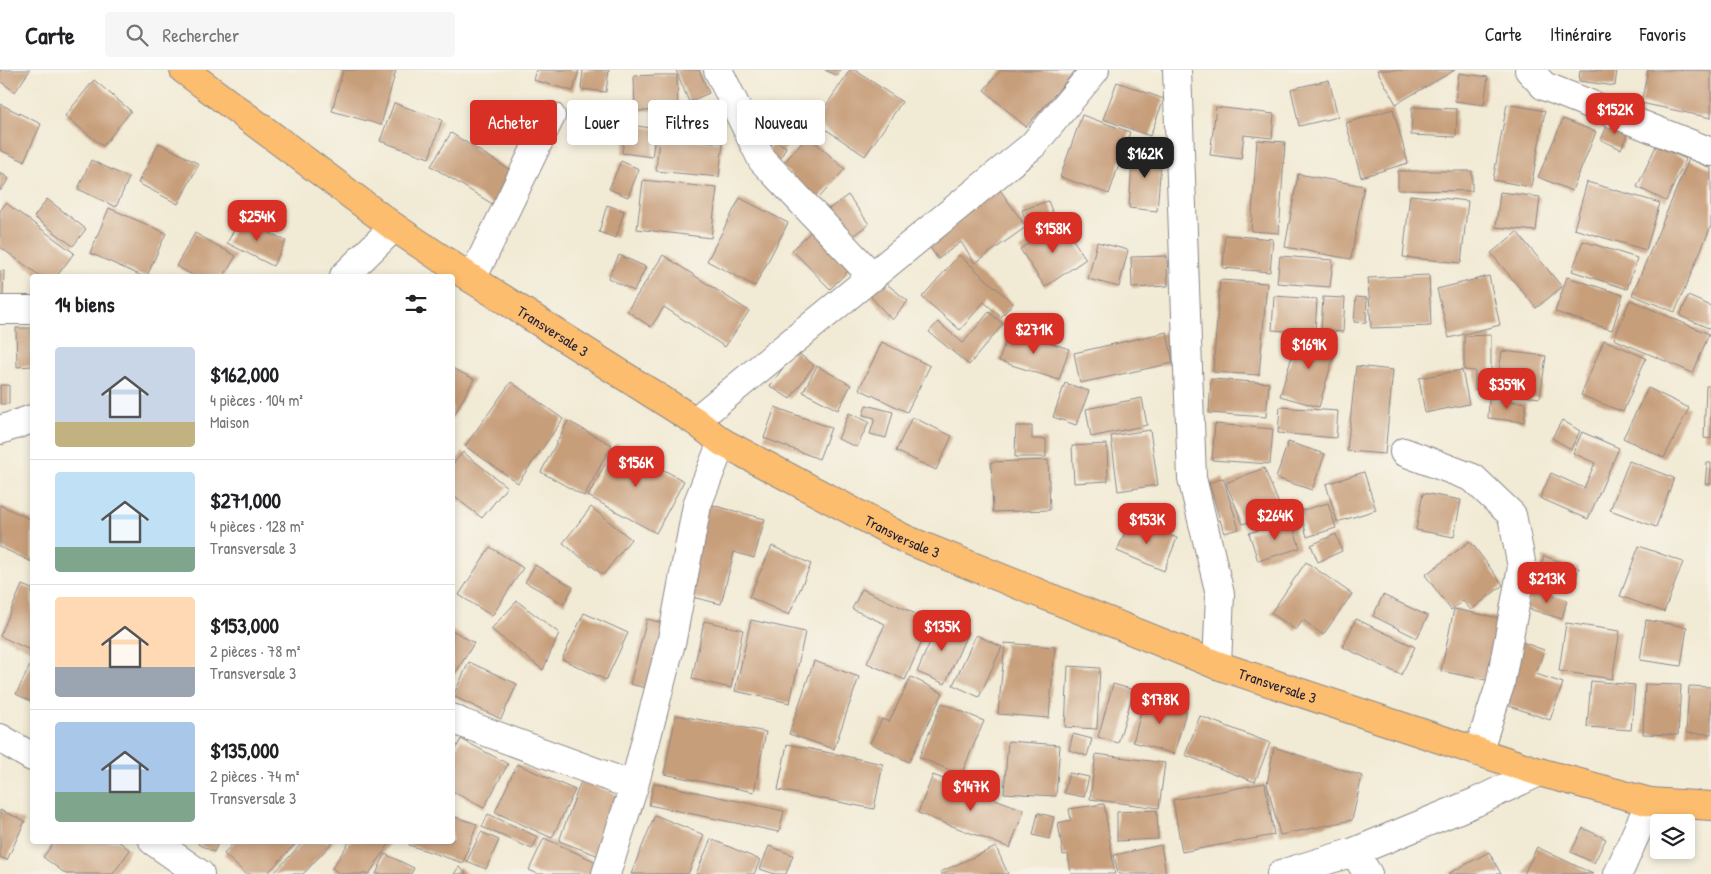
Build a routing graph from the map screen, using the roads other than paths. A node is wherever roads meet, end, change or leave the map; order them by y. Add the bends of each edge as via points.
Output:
1 (184, 70) edge
2 (718, 70) edge
3 (1095, 70) edge
4 (1176, 70) edge
5 (1529, 70) edge
6 (537, 145) edge
7 (1711, 152) edge
8 (394, 227) junction
9 (346, 274) edge
10 (872, 277) junction
11 (472, 279) junction
12 (0, 310) edge
13 (30, 310) edge
14 (30, 420) edge
15 (695, 421) junction
16 (0, 430) edge
17 (722, 442) junction
18 (1404, 452) dead end
19 (1217, 665) junction
20 (455, 720) edge
21 (0, 738) edge
22 (1478, 752) junction
23 (30, 756) edge
24 (1539, 772) junction
25 (634, 786) junction
26 (1650, 802) junction
27 (1711, 806) edge
28 (157, 844) edge
29 (1354, 852) junction
30 (200, 874) edge
31 (606, 874) edge
32 (1281, 874) edge
33 (1368, 874) edge
34 (1618, 874) edge

1 - 8 main road, Transversale 3
2 - 10 street via 762,160
3 - 10 street via 1032,145
4 - 19 street via 1192,478 1220,594
5 - 7 street via 1544,86
6 - 11 street
8 - 9 street
8 - 11 main road, Transversale 3
10 - 15 street
11 - 15 main road, Transversale 3
12 - 13 street
14 - 16 street
15 - 17 main road, Transversale 3
17 - 19 main road, Transversale 3 via 905,539
17 - 25 street via 697,505 672,639
18 - 22 street via 1474,478 1512,515 1522,567 1500,685
19 - 22 main road, Transversale 3
20 - 25 street
21 - 23 street
22 - 24 main road, Transversale 3
24 - 26 main road, Transversale 3
24 - 29 street via 1476,802
25 - 31 street
26 - 27 main road, Transversale 3
26 - 34 street
28 - 30 street
29 - 32 street
29 - 33 street

